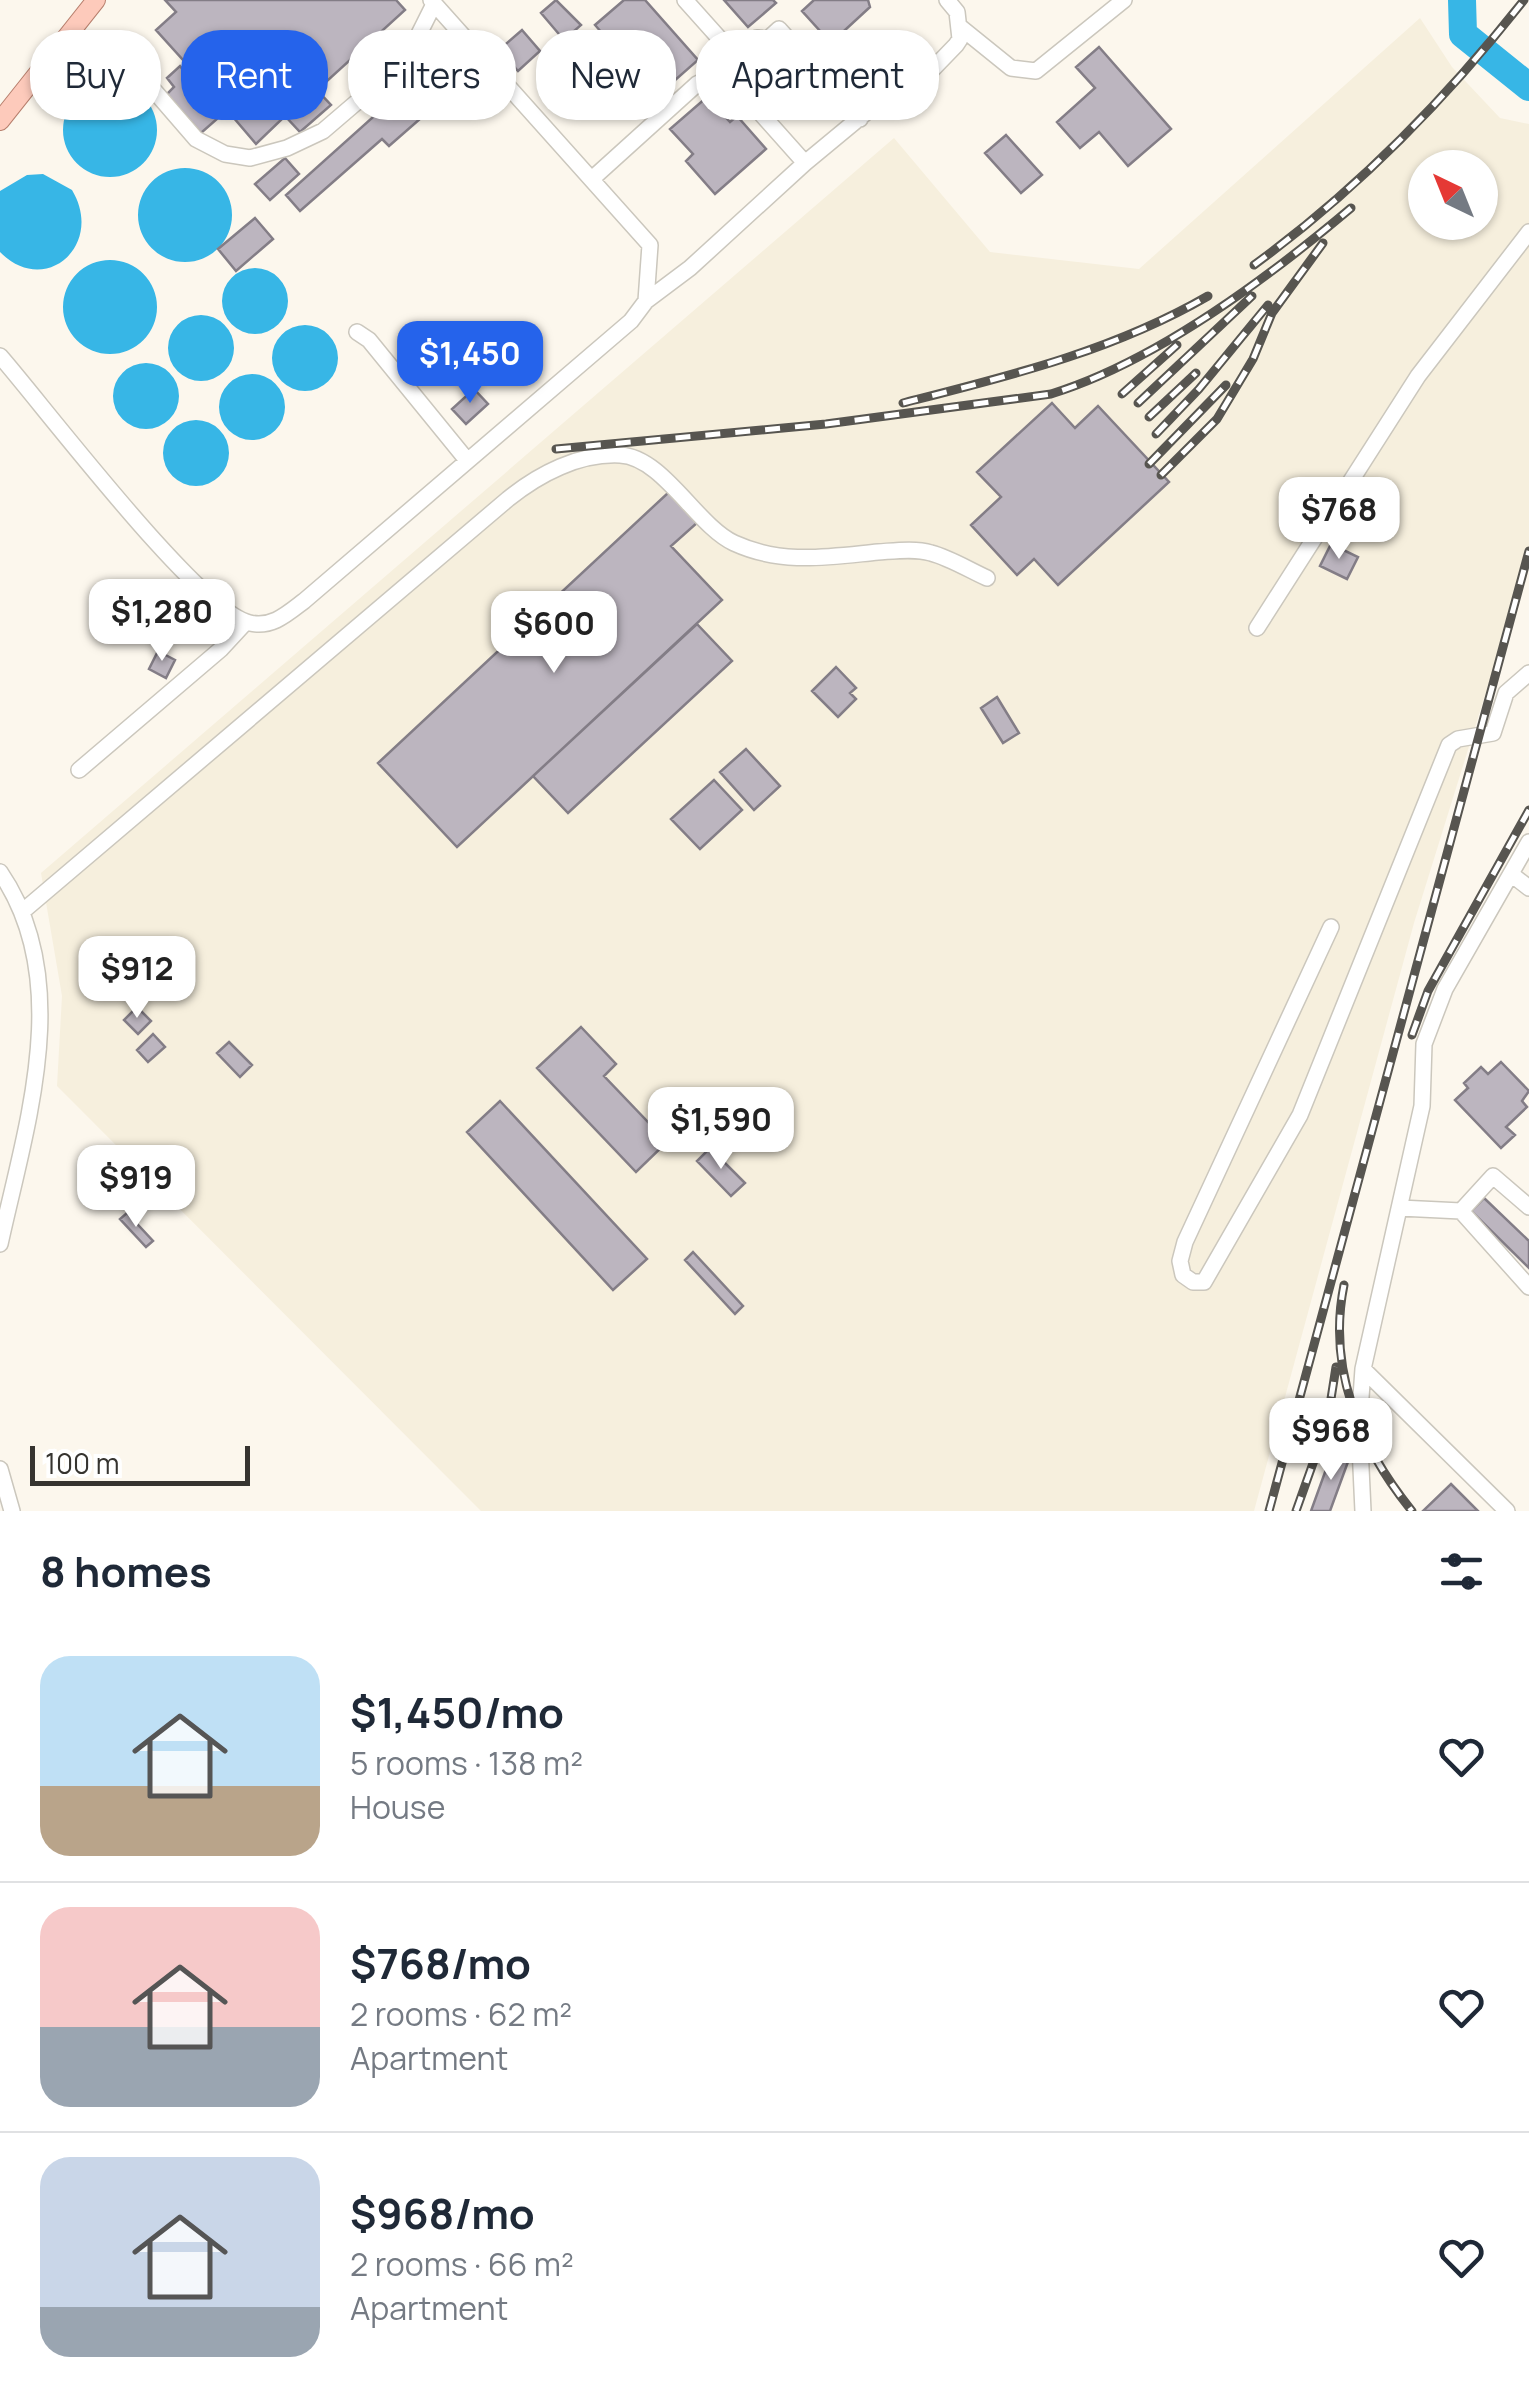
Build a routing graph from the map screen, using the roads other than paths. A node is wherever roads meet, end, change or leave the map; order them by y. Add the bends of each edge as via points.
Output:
1 (96, 0) edge
2 (685, 0) edge
3 (1124, 0) edge
4 (433, 2) edge
5 (955, 3) edge
6 (959, 26) junction
7 (712, 30) edge
8 (939, 63) edge
9 (696, 86) edge
10 (161, 99) edge
11 (766, 120) edge
12 (859, 120) edge
13 (0, 121) edge
14 (804, 163) junction
15 (593, 178) junction
16 (1529, 232) edge
17 (646, 301) junction
18 (357, 332) dead end
19 (0, 356) edge
20 (466, 459) junction
21 (987, 578) dead end
22 (246, 622) junction
23 (1256, 628) dead end
24 (1529, 674) edge
25 (79, 770) dead end
26 (1529, 842) edge
27 (0, 872) edge
28 (1511, 874) junction
29 (1529, 888) edge
30 (23, 911) junction
31 (1331, 927) dead end
32 (1529, 1207) edge
33 (1400, 1208) junction
34 (1461, 1211) junction
35 (0, 1244) edge
36 (1529, 1288) edge
37 (1363, 1369) junction
38 (0, 1469) edge
39 (12, 1511) edge
40 (1364, 1511) edge
41 (1506, 1511) edge

1 - 13 main road
2 - 7 street
3 - 6 street via 1036,72 1010,68
4 - 10 street via 406,60 324,130 287,148 250,158 225,154 196,140
4 - 15 street
5 - 6 street
6 - 8 street via 960,39
9 - 15 street
11 - 14 street
12 - 14 street
14 - 17 street
15 - 17 street via 650,245
16 - 23 street via 1418,376
17 - 20 street
18 - 20 street
19 - 22 street via 188,577
20 - 22 street via 287,614 272,624
21 - 30 street via 930,552 772,556 716,532 639,460 621,455 557,468 508,499
22 - 25 street via 222,650
24 - 31 street via 1506,693 1493,733 1449,745 1300,1115 1204,1282 1193,1282 1183,1276 1185,1242
26 - 28 street
27 - 30 street
28 - 29 street
28 - 33 street via 1446,990 1424,1044 1422,1106
30 - 35 street via 37,964 39,1031
32 - 34 street via 1494,1176
33 - 34 street
33 - 37 street
34 - 36 street
37 - 40 street
37 - 41 street
38 - 39 street

